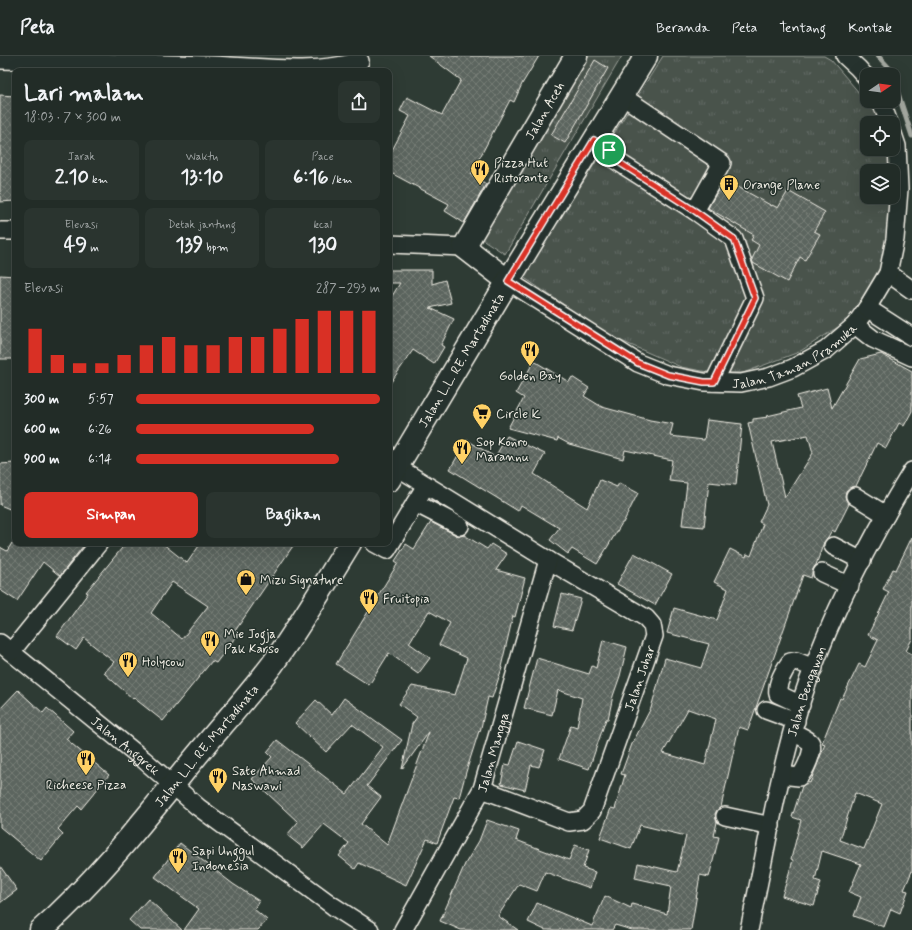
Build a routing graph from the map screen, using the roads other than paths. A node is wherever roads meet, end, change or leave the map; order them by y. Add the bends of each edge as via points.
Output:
1 (576, 56) edge
2 (646, 56) edge
3 (845, 56) edge
4 (0, 60) edge
5 (212, 60) edge
6 (360, 61) dead end
7 (293, 68) edge
8 (322, 68) edge
9 (860, 70) edge
10 (622, 96) junction
11 (594, 140) junction
12 (897, 156) edge
13 (695, 211) junction
14 (0, 231) edge
15 (12, 231) edge
16 (392, 244) edge
17 (464, 247) junction
18 (888, 273) junction
19 (508, 281) junction
20 (912, 290) edge
21 (867, 308) junction
22 (855, 325) junction
23 (912, 337) edge
24 (912, 357) edge
25 (714, 382) junction
26 (912, 471) edge
27 (393, 474) edge
28 (426, 485) junction
29 (855, 496) dead end
30 (415, 503) junction
31 (886, 515) junction
32 (460, 526) dead end
33 (392, 542) edge
34 (96, 546) edge
35 (348, 546) edge
36 (380, 546) edge
37 (389, 546) edge
38 (833, 546) dead end
39 (548, 560) junction
40 (862, 561) junction
41 (822, 573) dead end
42 (850, 586) junction
43 (6, 647) edge
44 (814, 668) junction
45 (801, 705) junction
46 (766, 710) dead end
47 (794, 726) junction
48 (781, 775) junction
49 (172, 785) junction
50 (482, 789) junction
51 (725, 816) dead end
52 (771, 826) junction
53 (41, 930) edge
54 (370, 930) edge
55 (403, 930) edge
56 (749, 930) edge

1 - 17 main road, Jalan Aceh
2 - 10 main road, Jalan L.L. RE. Martadinata
3 - 9 street
4 - 5 street
5 - 7 street
6 - 8 street via 341,67
10 - 11 main road, Jalan L.L. RE. Martadinata
10 - 13 street via 722,163
11 - 13 street via 609,150 609,156
11 - 19 main road, Jalan L.L. RE. Martadinata
12 - 18 street, Jalan Taman Pramuka via 899,189 895,239
13 - 25 street via 734,239 755,298
14 - 15 street
16 - 17 street
17 - 19 main road
18 - 20 street
18 - 21 street, Jalan Taman Pramuka
19 - 25 street, Jalan Taman Pramuka via 638,363 668,375
19 - 27 main road, Jalan L.L. RE. Martadinata
21 - 22 street, Jalan Taman Pramuka
21 - 23 street
22 - 24 street via 873,340
22 - 25 street, Jalan Taman Pramuka via 826,350 793,368 770,377 741,383
26 - 31 street, Jalan Bengawan
27 - 28 street, Jalan Johar
28 - 30 street
28 - 39 street, Jalan Johar
29 - 31 street
30 - 32 street
30 - 33 street
31 - 40 street, Jalan Bengawan
34 - 43 street
35 - 49 main road, Jalan L.L. RE. Martadinata via 272,665
36 - 37 street via 387,550
38 - 40 street
39 - 50 street, Jalan Mangga
39 - 50 street, Jalan Johar via 646,618 652,625 654,636 592,811 583,820 569,822
40 - 42 street, Jalan Bengawan
41 - 42 street
42 - 44 street, Jalan Bengawan via 825,637
43 - 49 street, Jalan Anggrek via 144,759
44 - 45 street, Jalan Bengawan
44 - 45 street via 796,661 790,662 779,685 778,694
45 - 47 street, Jalan Bengawan
46 - 47 street
47 - 48 street, Jalan Bengawan
47 - 48 street via 810,742 811,753 799,777
48 - 52 street, Jalan Bengawan
49 - 53 main road, Jalan L.L. RE. Martadinata via 95,876 61,913
49 - 54 street, Jalan Anggrek via 314,892
50 - 55 street, Jalan Mangga
51 - 52 street
52 - 56 street, Jalan Bengawan

